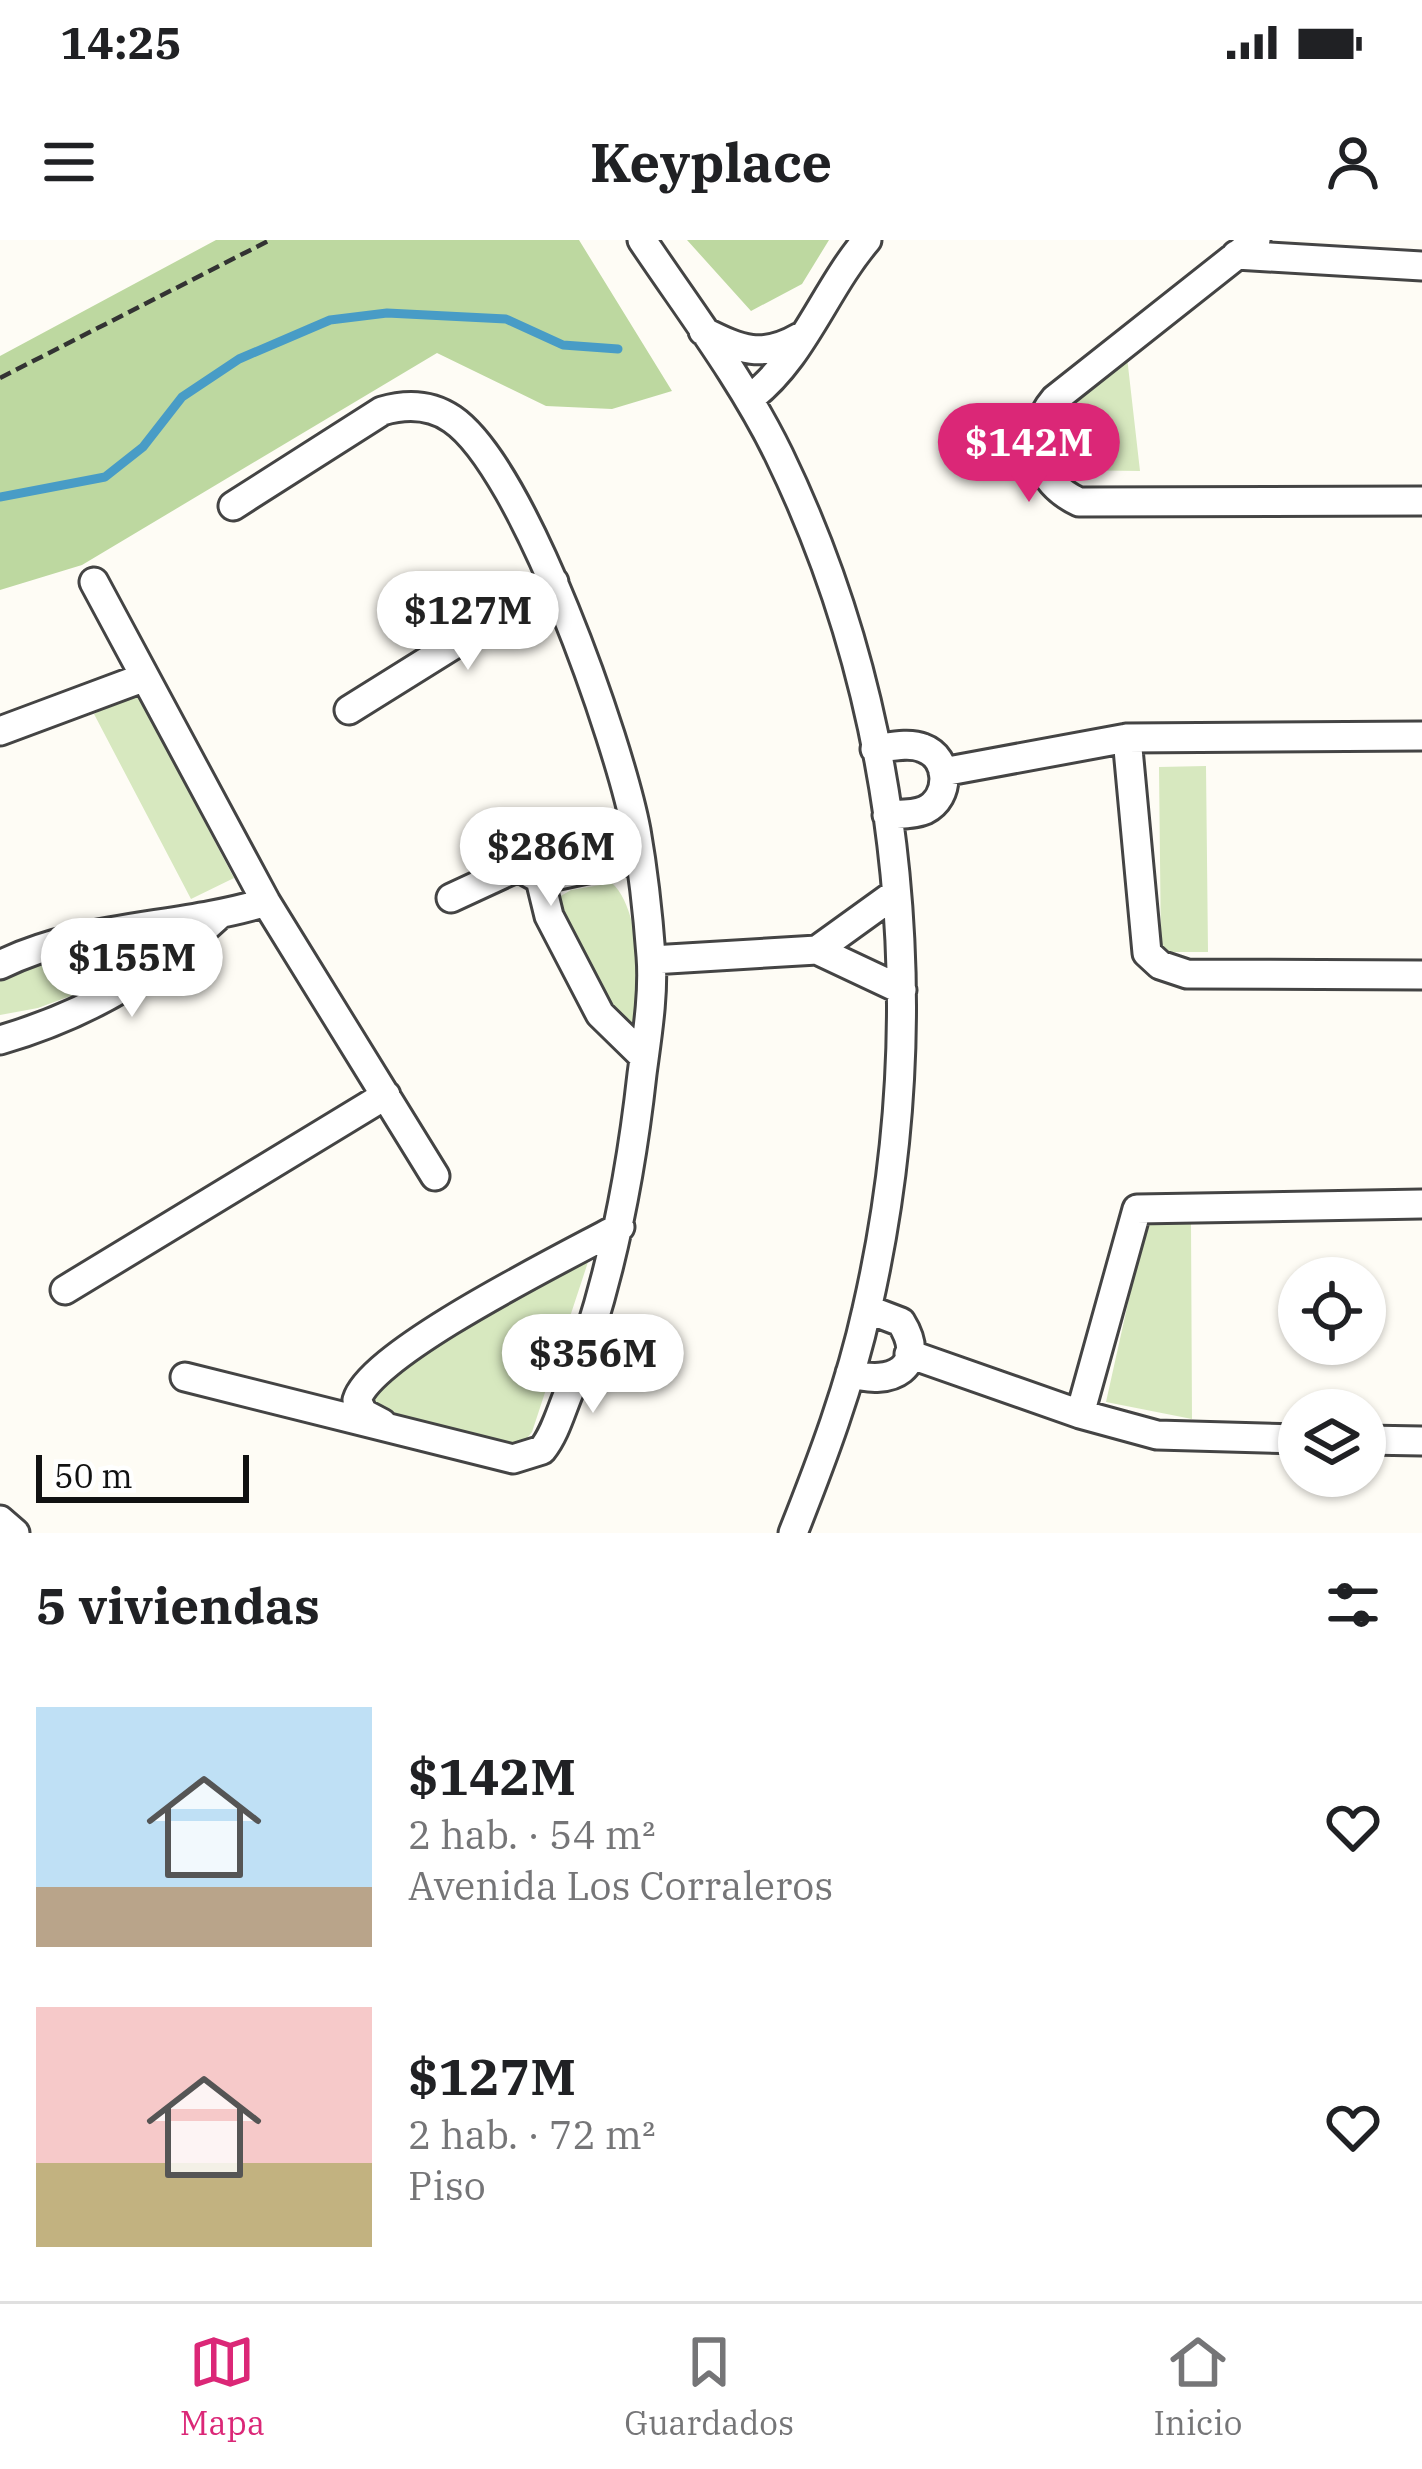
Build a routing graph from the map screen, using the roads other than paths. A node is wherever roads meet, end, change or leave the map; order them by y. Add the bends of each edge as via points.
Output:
1 (642, 240) edge
2 (867, 240) edge
3 (1246, 248) edge
4 (1422, 266) edge
5 (703, 331) junction
6 (804, 335) junction
7 (749, 399) junction
8 (1422, 501) edge
9 (233, 506) dead end
10 (94, 582) dead end
11 (554, 582) junction
12 (145, 677) junction
13 (349, 710) dead end
14 (0, 731) edge
15 (1422, 736) edge
16 (1127, 738) junction
17 (875, 749) junction
18 (943, 772) junction
19 (887, 814) junction
20 (638, 858) junction
21 (540, 879) junction
22 (896, 893) junction
23 (451, 898) dead end
24 (266, 902) junction
25 (217, 917) junction
26 (818, 950) junction
27 (652, 960) junction
28 (0, 965) edge
29 (1422, 975) edge
30 (902, 990) junction
31 (0, 1040) edge
32 (644, 1057) junction
33 (386, 1096) junction
34 (435, 1175) dead end
35 (1422, 1204) edge
36 (620, 1227) junction
37 (65, 1290) dead end
38 (867, 1309) junction
39 (909, 1354) junction
40 (850, 1373) junction
41 (185, 1377) dead end
42 (1080, 1414) junction
43 (385, 1425) junction
44 (1278, 1438) edge
45 (1386, 1440) edge
46 (1422, 1441) edge
47 (0, 1520) edge
48 (15, 1533) edge
49 (793, 1533) edge

1 - 5 street
2 - 6 street
3 - 4 street
3 - 8 street via 1055,399 1037,436 1045,476 1079,502
5 - 6 street via 745,350 776,351
5 - 7 street
6 - 7 street via 769,385
7 - 17 street via 825,562
9 - 11 street via 382,411 427,407 462,427 492,467
10 - 12 street
11 - 13 street
11 - 20 street via 619,768
12 - 14 street
12 - 24 street
15 - 16 street
16 - 18 street
16 - 29 street via 1147,953 1160,964 1186,974
17 - 18 street via 917,746
17 - 19 street
18 - 19 street via 942,792 928,808
19 - 22 street
20 - 21 street
20 - 27 street
21 - 23 street via 518,867
21 - 32 street via 548,916 600,1014
22 - 26 street
22 - 30 street
24 - 25 street
24 - 33 street
25 - 28 street via 72,938
25 - 31 street via 107,998
26 - 27 street
26 - 30 street
27 - 32 street
30 - 38 street via 892,1164
32 - 36 street
33 - 34 street
33 - 37 street
35 - 42 street via 1137,1209
36 - 43 street via 382,1366 357,1400
36 - 43 street via 578,1369 542,1450 513,1460
38 - 39 street via 901,1322
38 - 40 street
39 - 40 street via 884,1380
39 - 42 street
40 - 49 street
41 - 43 street
42 - 44 street via 1157,1435
45 - 46 street
47 - 48 street

